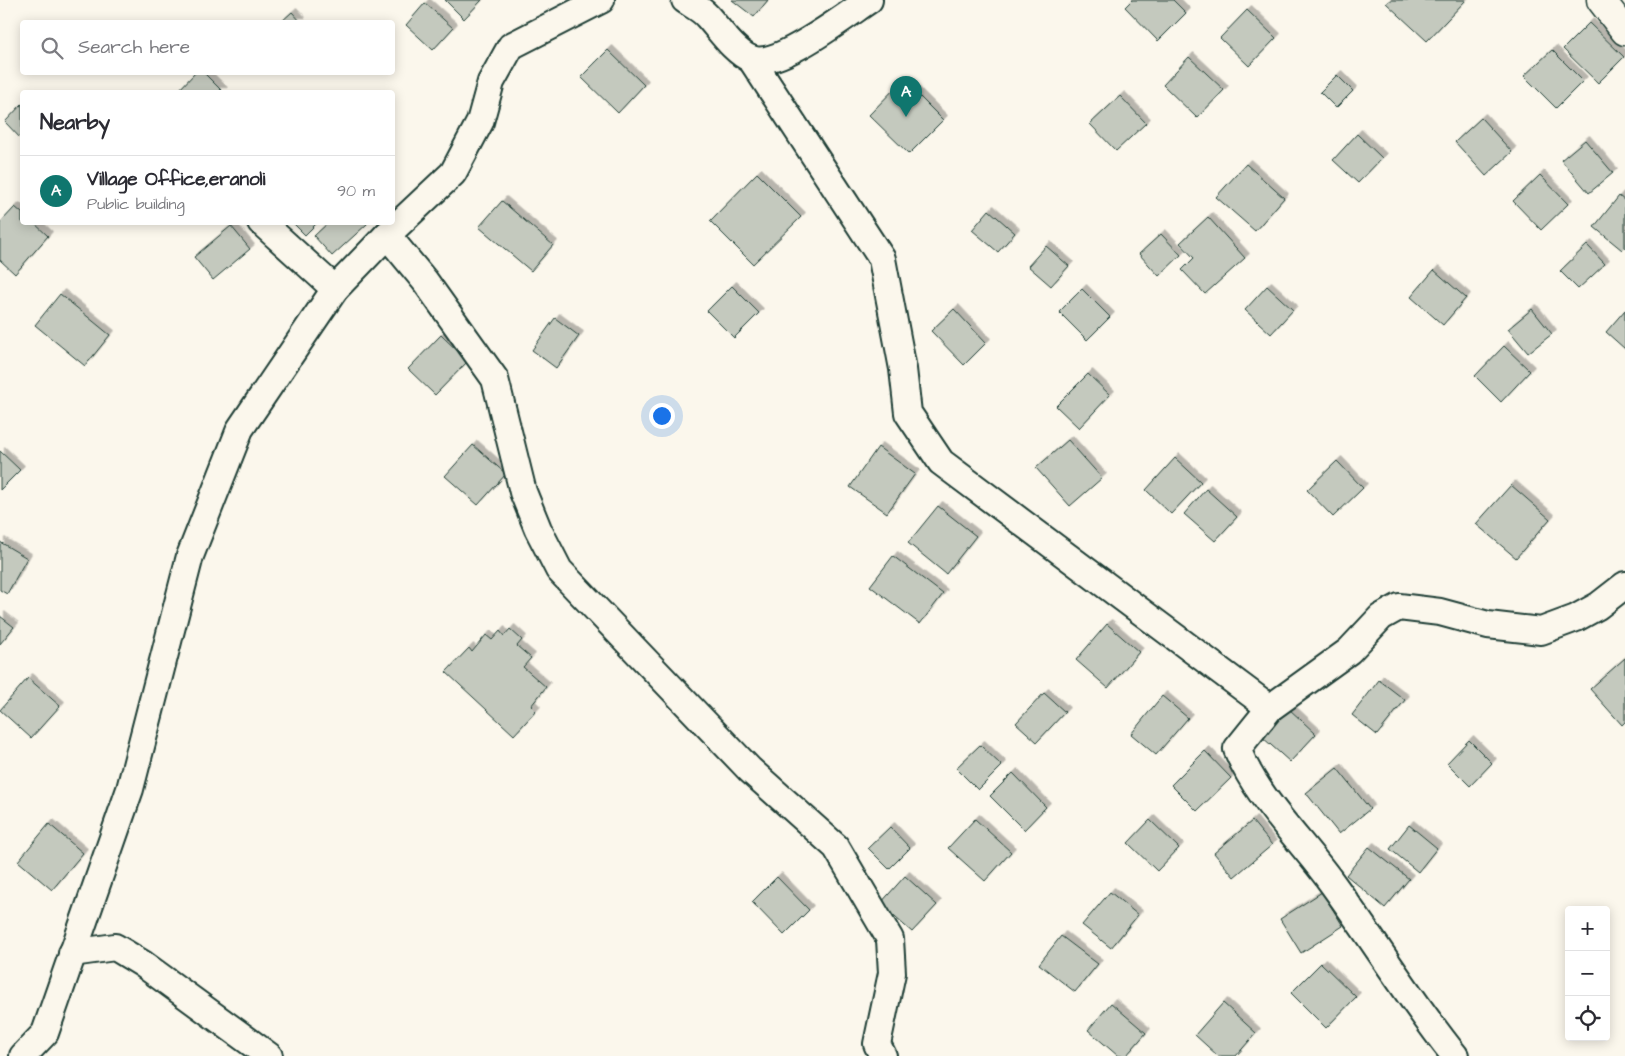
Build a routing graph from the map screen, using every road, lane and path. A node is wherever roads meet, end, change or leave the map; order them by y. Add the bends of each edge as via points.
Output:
1 (601, 0) edge
2 (685, 0) edge
3 (869, 0) edge
4 (1600, 0) edge
5 (1625, 31) edge
6 (750, 59) junction
7 (265, 225) edge
8 (386, 235) junction
9 (335, 290) junction
10 (1625, 585) edge
11 (1270, 708) junction
12 (72, 953) junction
13 (23, 1056) edge
14 (269, 1056) edge
15 (883, 1056) edge
16 (1455, 1056) edge

1 - 8 street via 511,46 491,82 480,122 453,173
2 - 6 street via 705,14 724,37
3 - 6 street via 787,53 768,61
4 - 5 main road
6 - 11 street via 882,259 903,369 908,414 941,462
7 - 9 street
8 - 9 street
8 - 15 street via 425,281 495,380 523,492 559,570 750,770 836,847 890,939 892,973 877,1044
9 - 12 street via 240,430 190,556 130,789
10 - 11 street via 1598,606 1541,631 1488,625 1440,612 1399,607 1380,617 1349,651
11 - 16 street via 1237,749 1247,773 1330,880 1429,1024
12 - 13 street via 44,1032
12 - 14 street via 115,947 144,964

